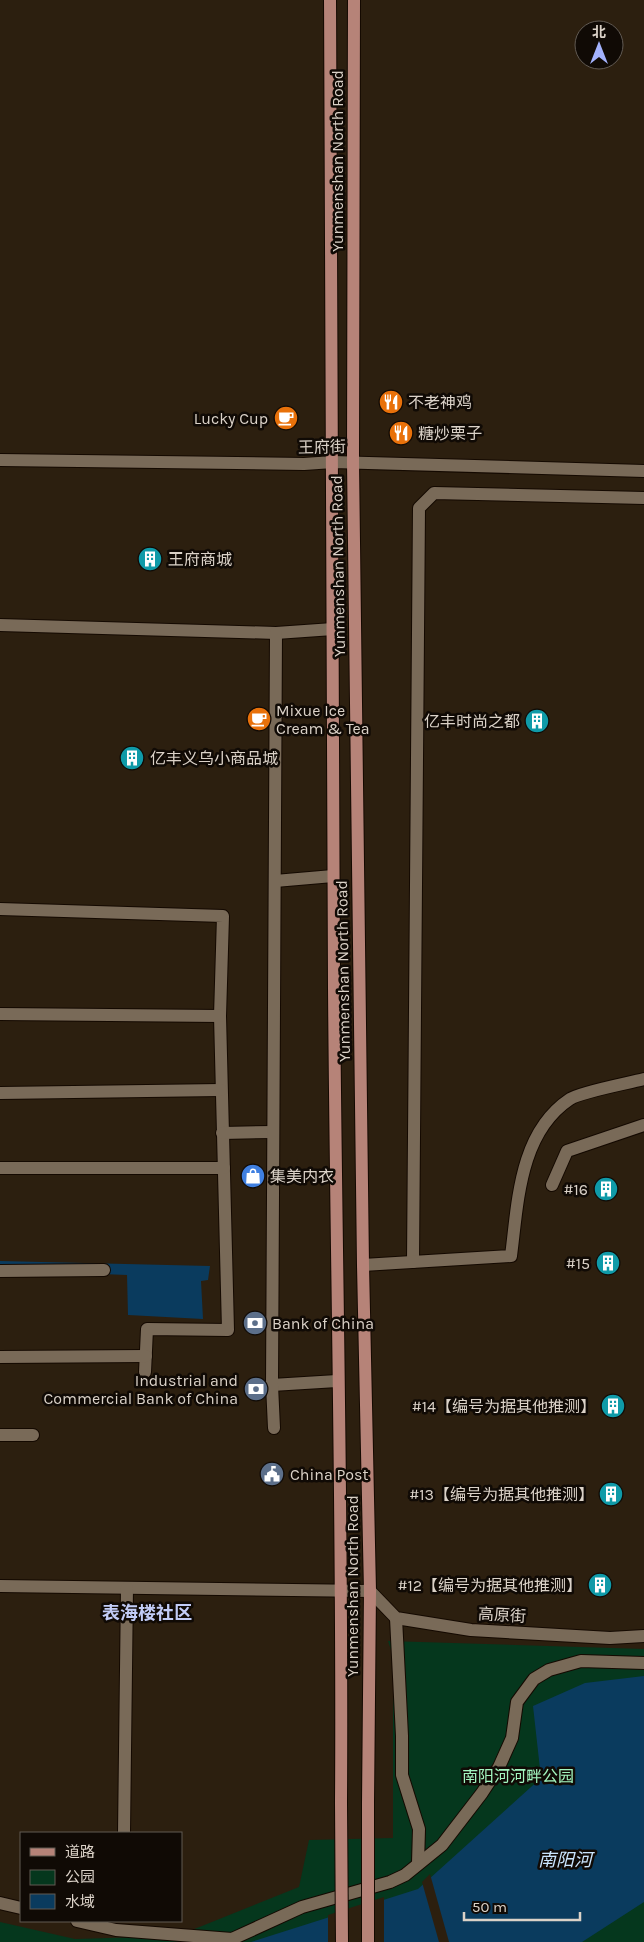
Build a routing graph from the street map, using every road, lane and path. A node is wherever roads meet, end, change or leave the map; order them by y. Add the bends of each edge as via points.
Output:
1 (330, 0) edge
2 (354, 0) edge
3 (0, 460) edge
4 (333, 462) junction
5 (353, 462) junction
6 (644, 471) edge
7 (644, 498) edge
8 (0, 625) edge
9 (333, 629) junction
10 (276, 633) junction
11 (333, 876) junction
12 (275, 881) junction
13 (0, 910) edge
14 (0, 1014) edge
15 (220, 1016) junction
16 (644, 1079) edge
17 (222, 1090) junction
18 (0, 1093) edge
19 (644, 1124) edge
20 (273, 1132) junction
21 (222, 1133) junction
22 (0, 1168) edge
23 (224, 1168) junction
24 (552, 1185) dead end
25 (413, 1262) junction
26 (363, 1265) junction
27 (104, 1270) dead end
28 (0, 1271) edge
29 (146, 1356) junction
30 (0, 1357) edge
31 (145, 1372) dead end
32 (337, 1381) junction
33 (272, 1385) junction
34 (274, 1428) dead end
35 (0, 1435) edge
36 (33, 1435) dead end
37 (0, 1586) edge
38 (127, 1588) junction
39 (342, 1590) junction
40 (370, 1591) junction
41 (396, 1618) junction
42 (644, 1636) edge
43 (644, 1663) edge
44 (124, 1832) edge
45 (418, 1863) junction
46 (0, 1903) edge
47 (20, 1908) edge
48 (87, 1922) edge
49 (116, 1925) edge
50 (342, 1942) edge
51 (368, 1942) edge

1 - 4 main road, Yunmenshan North Road
2 - 5 main road, Yunmenshan North Road
3 - 4 street, 王府街
4 - 5 street, 王府街
4 - 9 main road, Yunmenshan North Road
5 - 6 street, 王府街
5 - 26 main road, Yunmenshan North Road
7 - 25 street via 434,493 420,508
8 - 10 street
9 - 10 street
9 - 11 main road, Yunmenshan North Road
10 - 12 street
11 - 12 street
11 - 32 main road, Yunmenshan North Road
12 - 20 street
13 - 15 street via 223,916
14 - 15 street
15 - 17 street
16 - 25 street via 571,1098 544,1122 524,1166 511,1256
17 - 18 street
17 - 21 street
19 - 24 street via 566,1151
20 - 21 street
20 - 33 street
21 - 23 street
22 - 23 street
23 - 29 street via 228,1330 147,1329
25 - 26 street
26 - 40 main road, Yunmenshan North Road
27 - 28 street
29 - 30 street
29 - 31 street
32 - 33 street
32 - 39 main road, Yunmenshan North Road
33 - 34 street
35 - 36 street
37 - 38 street
38 - 39 street
38 - 44 street
39 - 40 street
39 - 50 main road, Yunmenshan North Road, bridge
40 - 41 street
40 - 51 main road, Yunmenshan North Road, bridge
41 - 42 street, 高原街 via 471,1630 610,1638
41 - 45 street via 402,1775 419,1829
43 - 45 street via 581,1661 548,1670 534,1679 517,1702 512,1738 491,1780 442,1845
45 - 49 street via 390,1882 302,1906 232,1939
46 - 47 street
48 - 49 street

